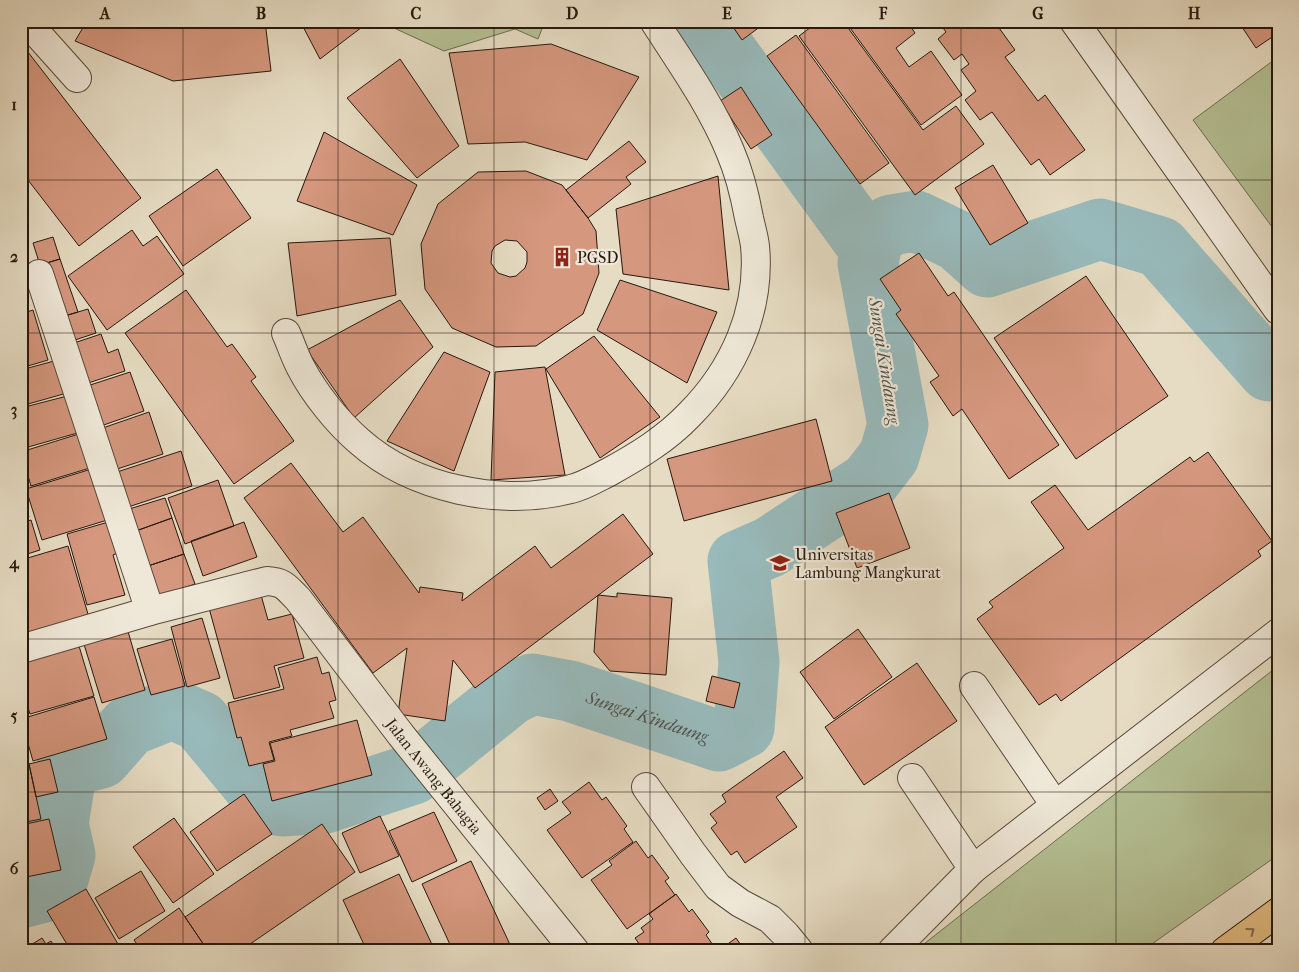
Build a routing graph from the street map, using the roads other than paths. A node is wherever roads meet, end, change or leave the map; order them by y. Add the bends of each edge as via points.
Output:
1 (28, 21) edge
2 (654, 21) edge
3 (1074, 21) edge
4 (77, 78) dead end
5 (39, 274) dead end
6 (1278, 310) edge
7 (286, 333) dead end
8 (150, 611) junction
9 (1278, 633) edge
10 (21, 649) edge
11 (974, 686) dead end
12 (912, 778) dead end
13 (646, 787) dead end
14 (1055, 805) junction
15 (974, 869) junction
16 (1278, 912) edge
17 (573, 950) edge
18 (800, 951) edge
19 (892, 951) edge
20 (1225, 951) edge

1 - 4 street
2 - 7 street via 708,105 730,150 745,196 755,245 756,271 751,307 741,341 725,371 681,424 634,458 573,489 507,496 455,490 396,466 358,441 338,420 301,369
3 - 6 street
5 - 8 street
8 - 10 street, Jalan Awang Bahagia
8 - 17 street, Jalan Awang Bahagia via 267,581 284,584
9 - 14 street
11 - 14 street
12 - 15 street
13 - 18 street via 718,887 770,919
14 - 15 street
15 - 19 street
20 -> 16 highway

